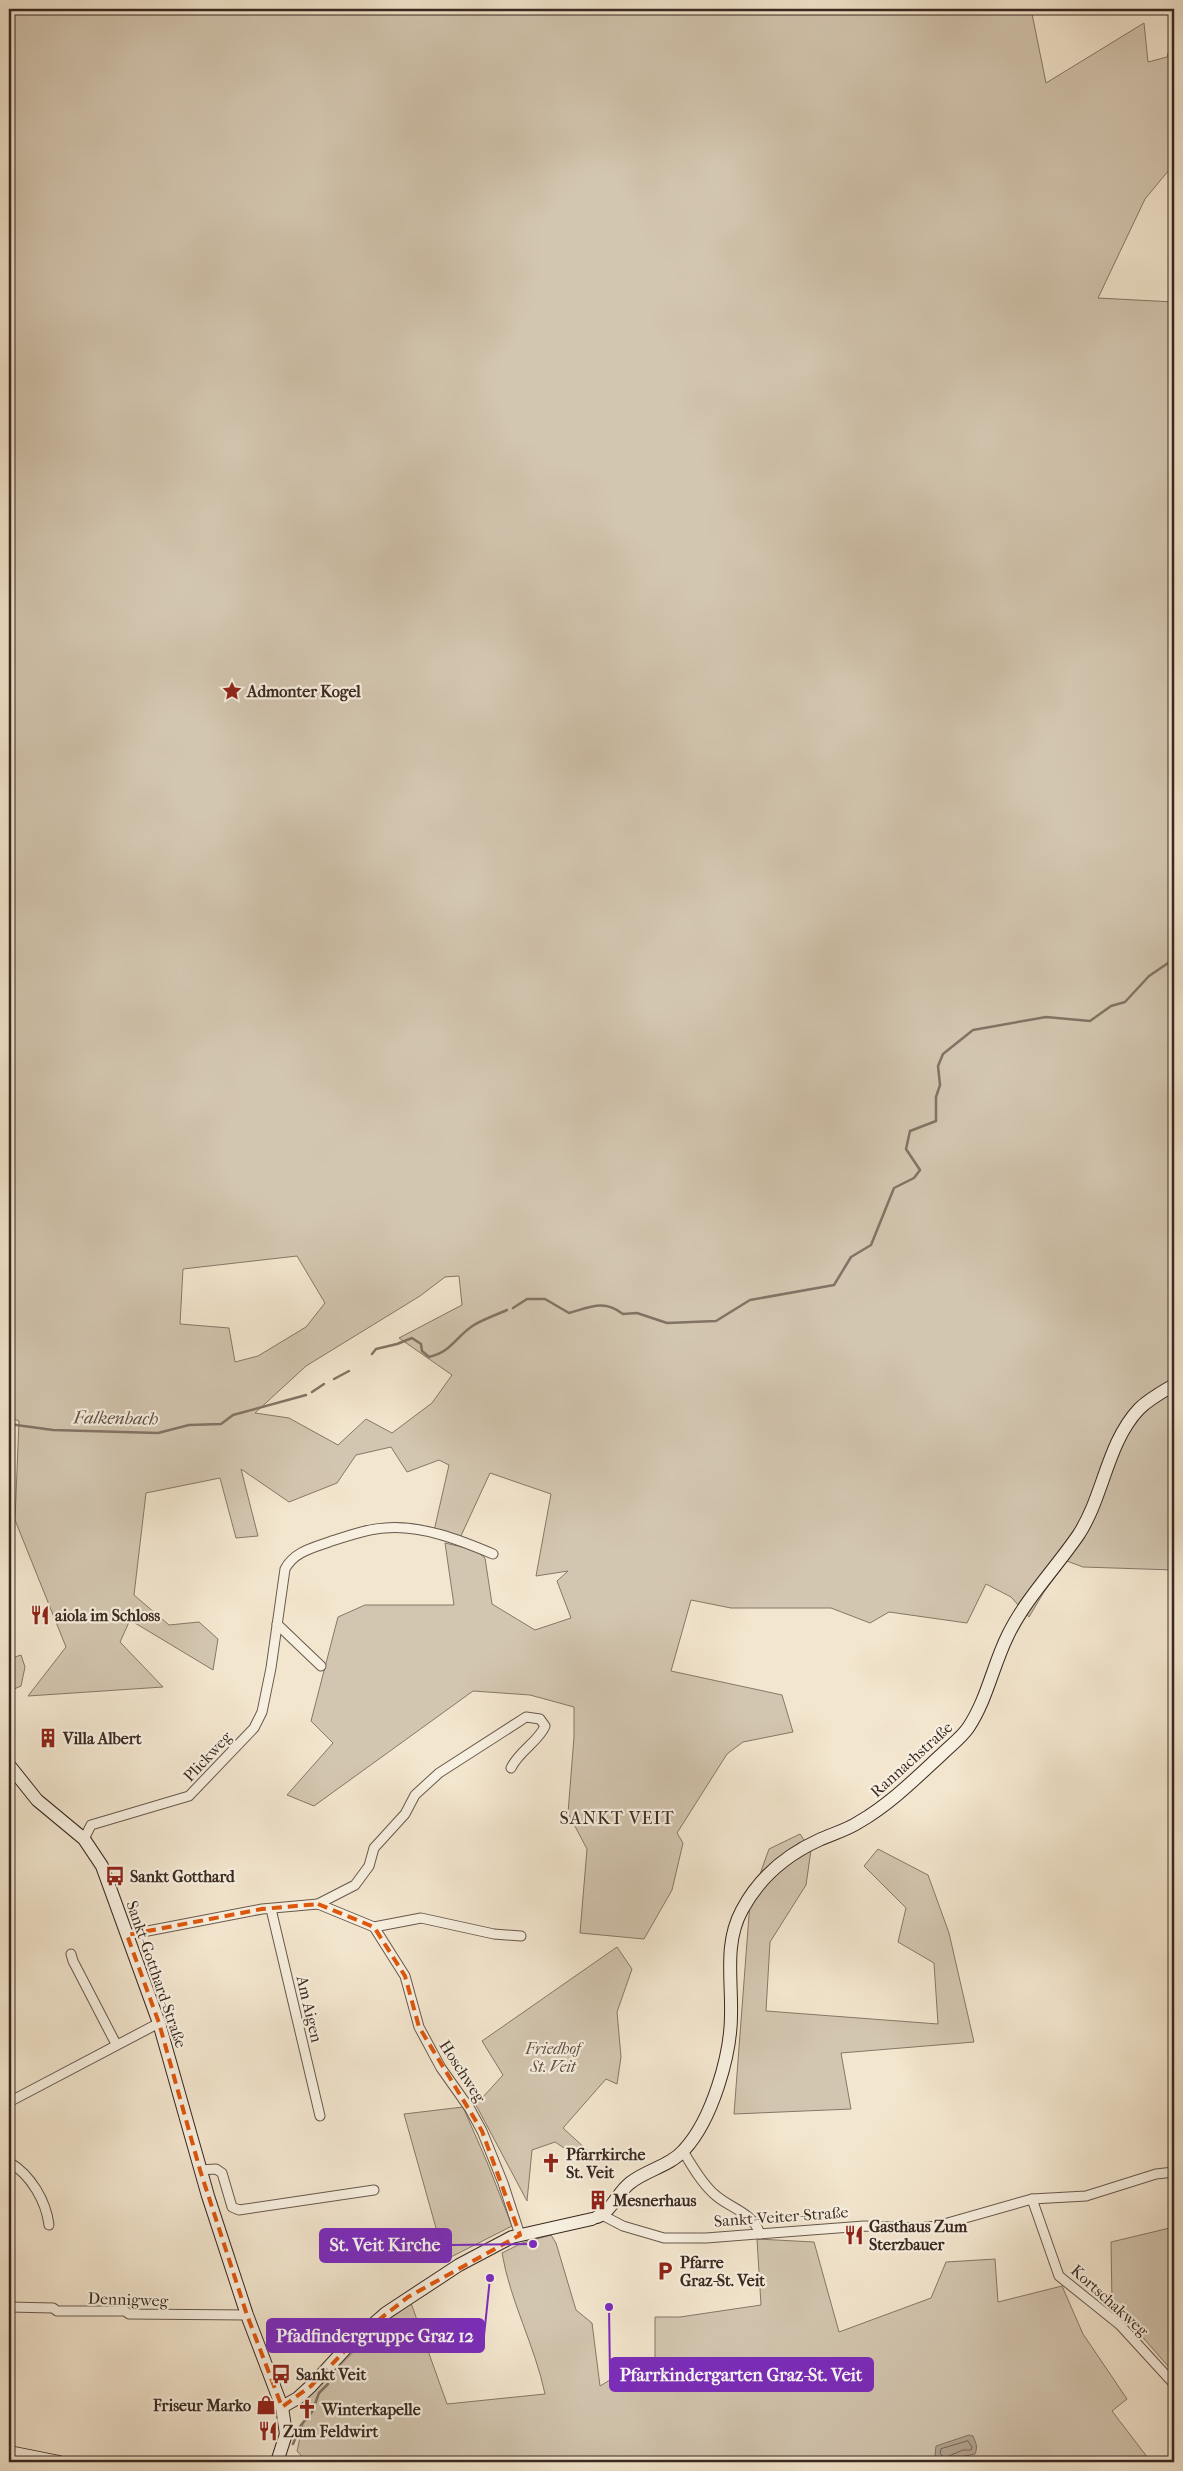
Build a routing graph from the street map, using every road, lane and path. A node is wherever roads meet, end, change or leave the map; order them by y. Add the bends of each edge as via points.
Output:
1 (1174, 1385) edge
2 (493, 1554) dead end
3 (277, 1624) junction
4 (321, 1666) dead end
5 (9, 1765) edge
6 (511, 1768) dead end
7 (84, 1839) junction
8 (318, 1904) junction
9 (271, 1908) junction
10 (374, 1927) junction
11 (127, 1935) junction
12 (521, 1936) dead end
13 (72, 1954) dead end
14 (159, 2023) junction
15 (116, 2044) junction
16 (9, 2102) edge
17 (320, 2116) dead end
18 (683, 2151) junction
19 (9, 2162) edge
20 (200, 2170) junction
21 (1174, 2172) edge
22 (374, 2190) dead end
23 (1032, 2199) junction
24 (597, 2217) junction
25 (49, 2225) dead end
26 (760, 2234) junction
27 (520, 2235) junction
28 (9, 2307) edge
29 (247, 2315) junction
30 (1174, 2384) edge
31 (282, 2407) junction
32 (9, 2452) edge
33 (59, 2462) edge
34 (277, 2462) edge

1 - 18 street, Rannachstraße via 1138,1410 1120,1435 1096,1502 1080,1533 1016,1619 984,1698 966,1731 892,1800 857,1824 790,1854 765,1876 742,1910 733,1930 730,1948 732,2018 728,2045 710,2108
2 - 3 street, Plickweg via 463,1542 397,1527 372,1530 312,1548 290,1560 284,1569
3 - 4 street
3 - 7 street, Plickweg via 268,1682 259,1721 254,1728 189,1796 91,1825
5 - 7 street, Sankt-Gotthard-Straße via 37,1800
6 - 8 street via 522,1751 542,1732 545,1726 540,1719 526,1717 439,1773 415,1795 405,1814 374,1848 369,1866 355,1885
7 - 11 street, Sankt-Gotthard-Straße via 102,1866
8 - 9 street
8 - 10 street
9 - 11 street
9 - 17 street, Am Aigen
10 - 12 street via 421,1918 494,1934
10 - 27 street, Hoschweg via 406,1976 419,2027 482,2131
11 - 14 street, Sankt-Gotthard-Straße
13 - 15 street
14 - 15 street
14 - 20 street, Sankt-Gotthard-Straße
15 - 16 street
18 - 24 street, Rannachstraße via 630,2183
18 - 26 street via 713,2194 750,2217
19 - 25 street via 33,2185 47,2208
20 - 22 street via 216,2169 222,2173 232,2207 239,2210
20 - 29 street, Sankt-Gotthard-Straße
21 - 23 street, Sankt-Veiter-Straße via 1156,2174 1086,2196
23 - 26 street, Sankt-Veiter-Straße via 937,2226 864,2226
23 - 30 street, Kortschakweg via 1060,2276 1120,2325
24 - 26 street, Sankt-Veiter-Straße via 664,2238
24 - 27 street
27 - 31 street via 459,2266 401,2302 362,2333 298,2398
28 - 29 street, Dennigweg via 53,2308 66,2312
29 - 31 street, Sankt-Gotthard-Straße
31 - 34 street via 286,2434
32 - 33 street

